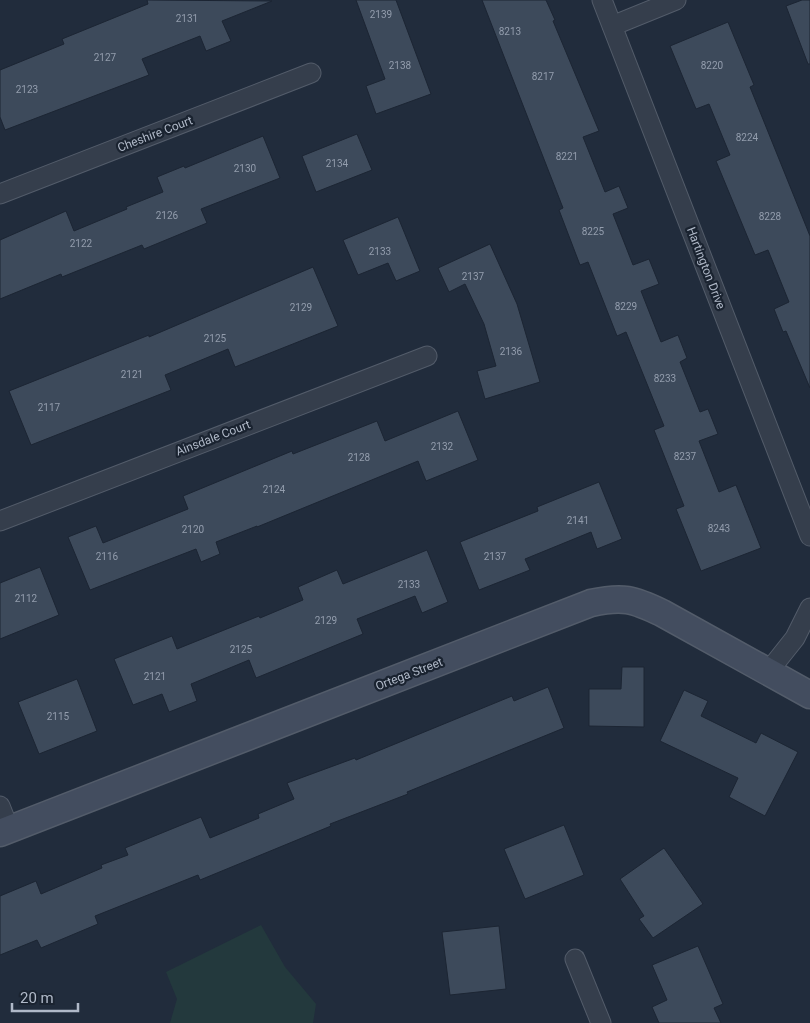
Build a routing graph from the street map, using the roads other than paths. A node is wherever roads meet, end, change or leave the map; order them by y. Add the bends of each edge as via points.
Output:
1 (602, 0) edge
2 (676, 0) edge
3 (612, 26) junction
4 (311, 73) dead end
5 (0, 194) edge
6 (427, 356) dead end
7 (0, 521) edge
8 (810, 536) edge
9 (810, 608) edge
10 (768, 672) junction
11 (810, 695) edge
12 (3, 823) edge
13 (575, 959) dead end
14 (601, 1023) edge

1 - 3 street, Hartington Drive
2 - 3 street
3 - 8 street, Hartington Drive
4 - 5 street, Cheshire Court
6 - 7 street, Ainsdale Court
9 - 10 street via 795,638
10 - 11 street, Ortega Street
10 - 12 street, Ortega Street via 662,613 638,602 612,598 591,603
13 - 14 street

